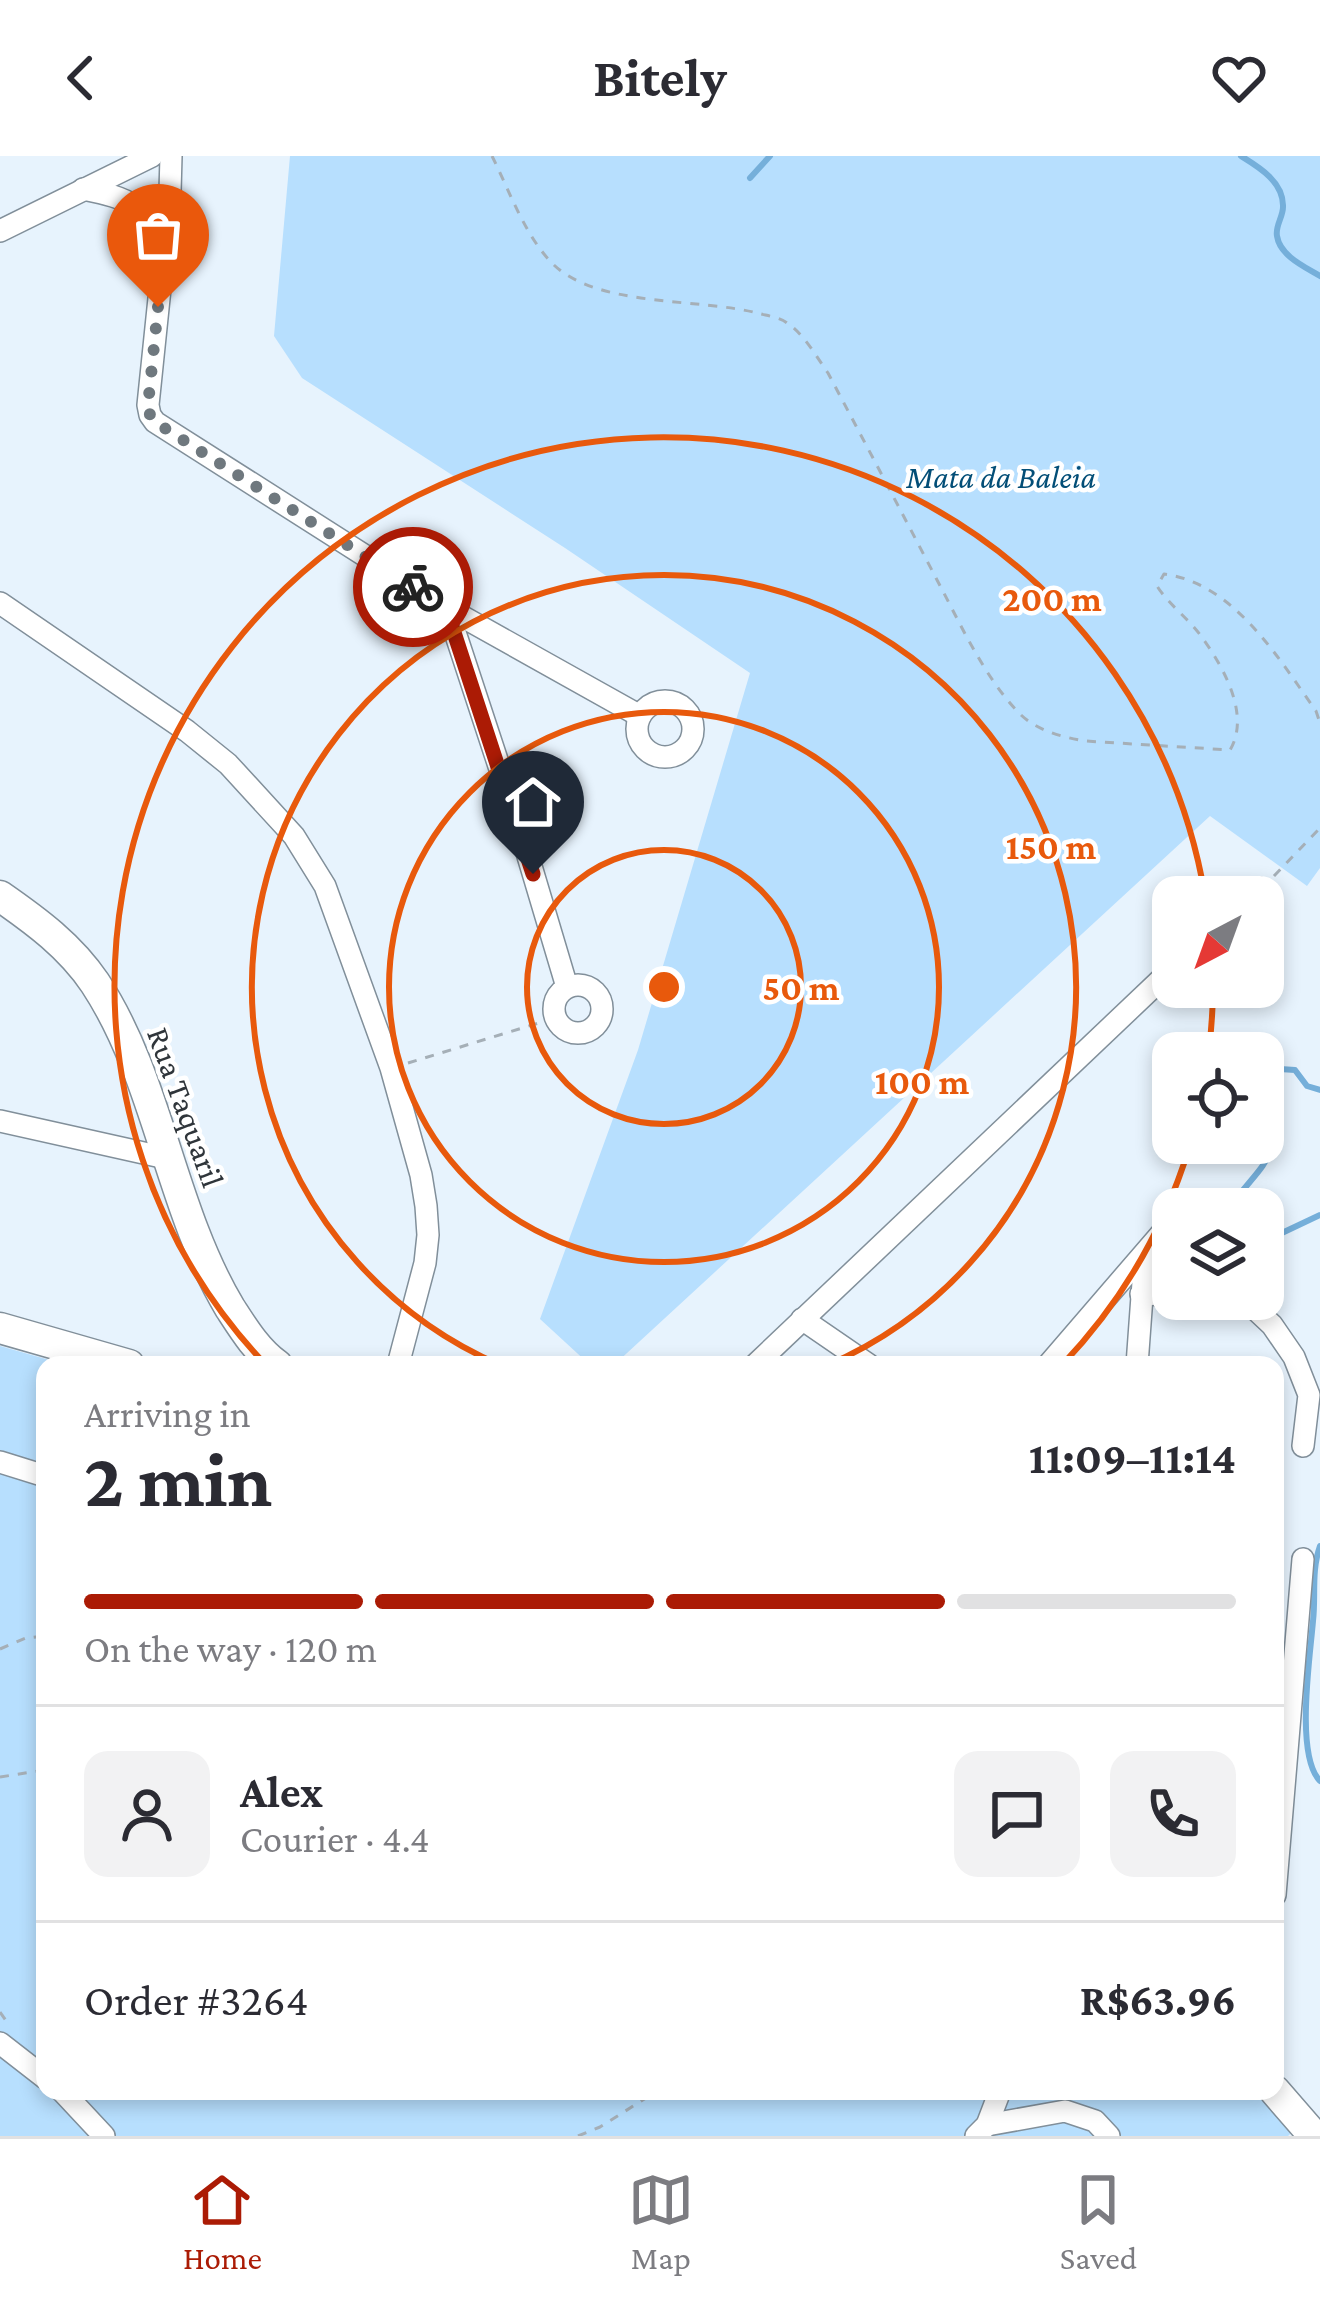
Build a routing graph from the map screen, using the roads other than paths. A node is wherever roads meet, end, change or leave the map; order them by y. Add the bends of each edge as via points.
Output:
1 (152, 156) edge
2 (171, 156) edge
3 (83, 189) junction
4 (0, 231) edge
5 (162, 263) junction
6 (0, 603) edge
7 (446, 608) junction
8 (640, 716) dead end
9 (0, 896) edge
10 (567, 987) junction
11 (1152, 988) edge
12 (0, 1121) edge
13 (166, 1157) junction
14 (1152, 1246) edge
15 (1145, 1255) junction
16 (1142, 1294) junction
17 (1152, 1294) edge
18 (802, 1318) junction
19 (1267, 1320) edge
20 (0, 1328) edge
21 (98, 1356) edge
22 (268, 1356) edge
23 (400, 1356) edge
24 (764, 1356) edge
25 (856, 1356) edge
26 (1056, 1356) edge
27 (1138, 1356) edge
28 (1304, 1446) dead end
29 (0, 1462) edge
30 (36, 1473) edge
31 (1303, 1558) dead end
32 (1284, 1787) edge
33 (0, 2043) edge
34 (36, 2071) edge
35 (70, 2100) edge
36 (996, 2100) edge
37 (1282, 2100) edge
38 (981, 2130) edge
39 (1304, 2131) edge
40 (104, 2136) edge
41 (1109, 2136) edge

1 - 3 street
2 - 5 street
3 - 4 street
3 - 5 street via 137,207
5 - 7 street via 148,405 155,422
6 - 23 street via 228,764 266,802 325,886 421,1175 425,1263
7 - 8 street
7 - 10 street
9 - 13 street, Rua Taquaril via 43,926 93,980 143,1082
10 - 10 street via 584,985 599,997 600,1020 587,1031 575,1033 555,1018 555,1000
11 - 18 street
12 - 13 street
13 - 22 street, Rua Taquaril via 213,1278
14 - 15 street
15 - 16 street
15 - 26 street
16 - 17 street
16 - 27 street
18 - 24 street
18 - 25 street
19 - 28 street via 1309,1395
20 - 21 street
29 - 30 street
31 - 32 street
33 - 34 street
35 - 40 street
36 - 38 street
37 - 39 street
38 - 41 street via 1065,2111 1095,2121

